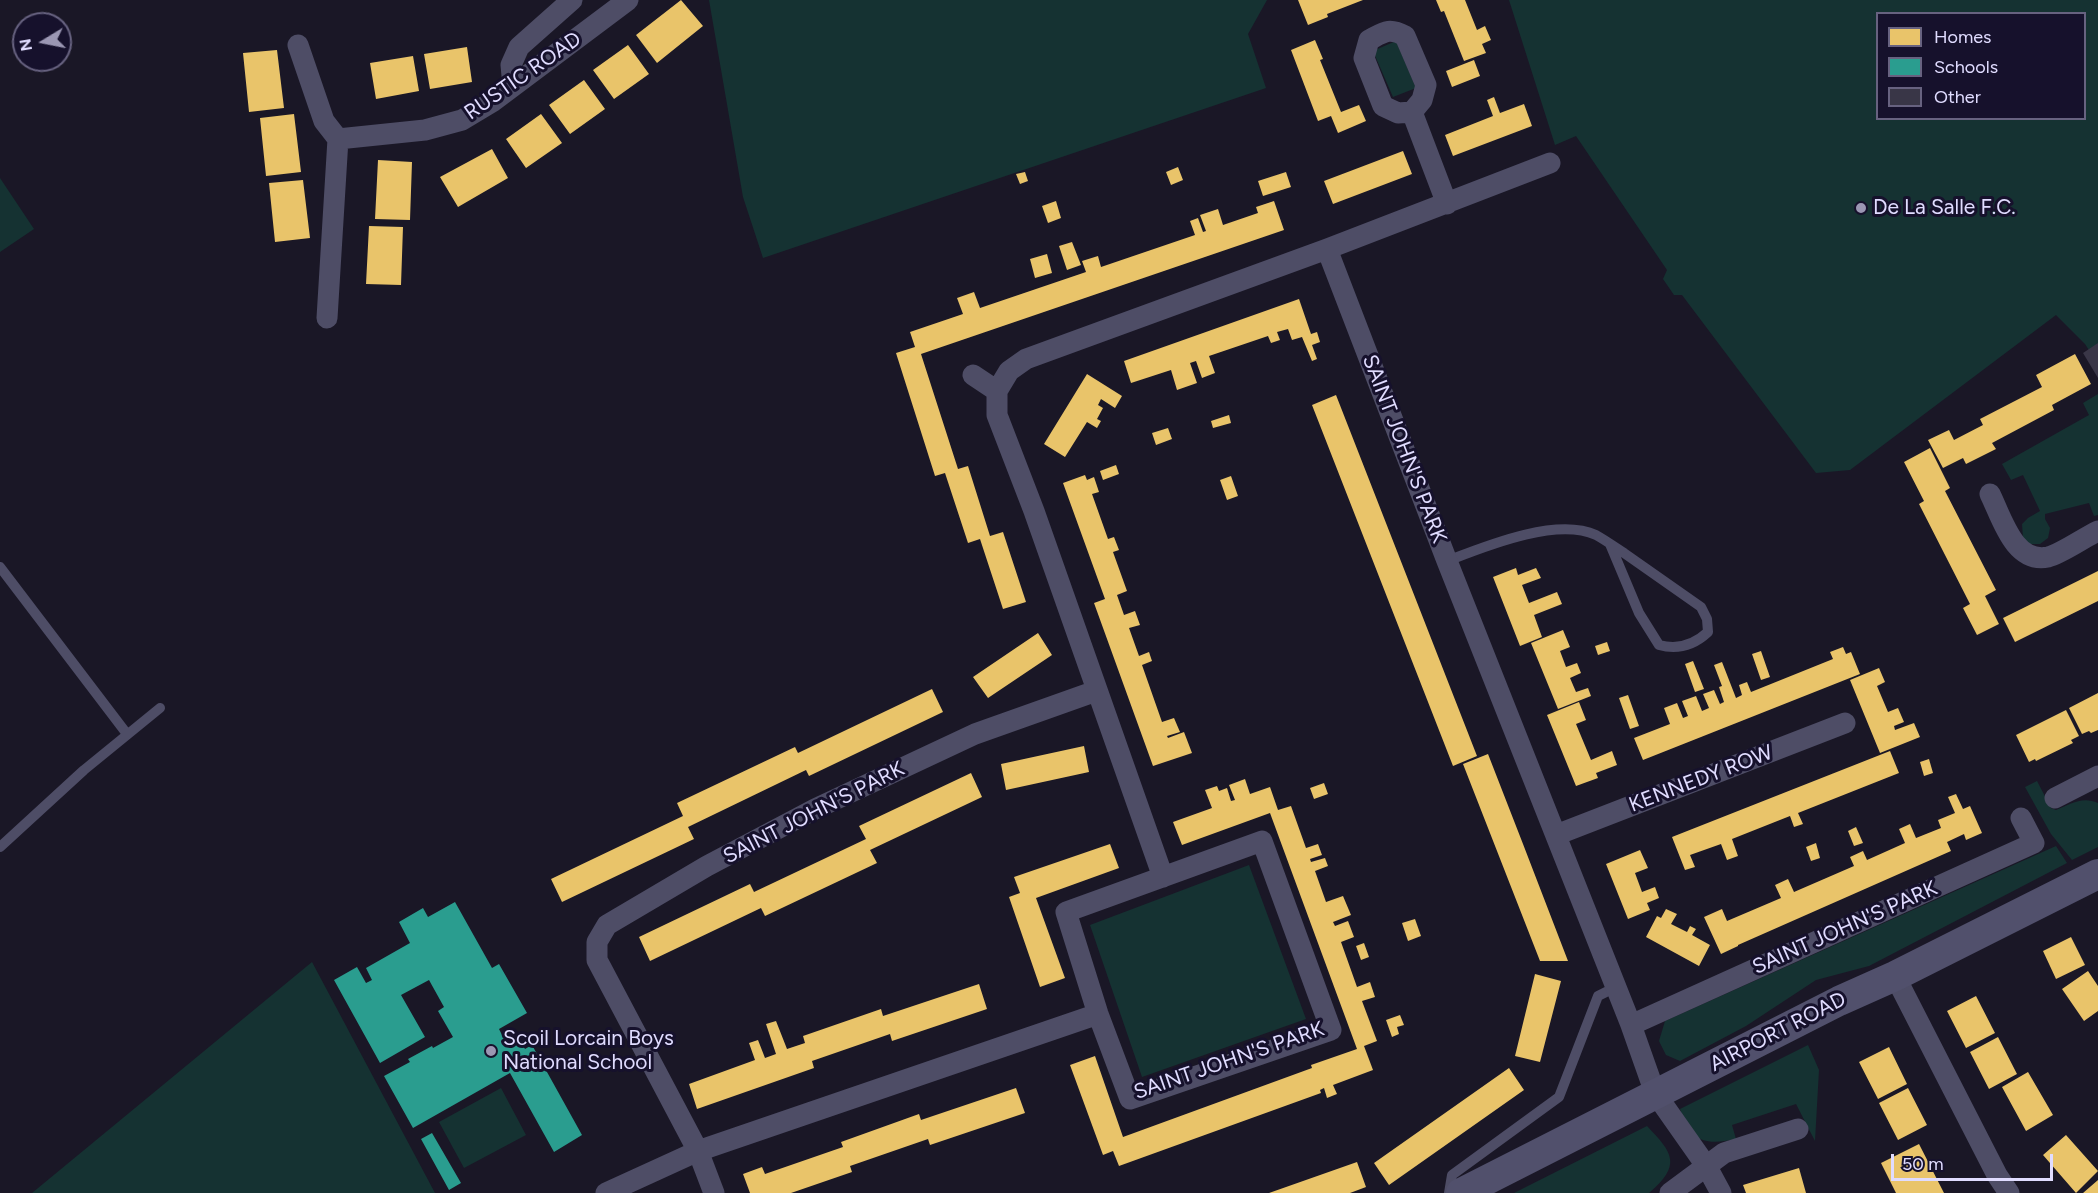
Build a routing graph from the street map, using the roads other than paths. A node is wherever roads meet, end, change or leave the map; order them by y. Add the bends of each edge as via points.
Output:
1 (572, 0) edge
2 (628, 0) edge
3 (298, 45) dead end
4 (513, 86) junction
5 (1412, 112) dead end
6 (338, 139) junction
7 (1550, 163) dead end
8 (1447, 204) junction
9 (1326, 249) junction
10 (327, 318) dead end
11 (973, 375) dead end
12 (997, 391) junction
13 (1990, 494) dead end
14 (2098, 531) edge
15 (1610, 544) junction
16 (1447, 561) junction
17 (0, 567) edge
18 (1096, 691) junction
19 (160, 708) dead end
20 (1845, 723) dead end
21 (127, 734) junction
22 (2098, 777) edge
23 (2055, 798) dead end
24 (2021, 818) dead end
25 (1556, 835) junction
26 (0, 847) edge
27 (2098, 874) edge
28 (1163, 877) junction
29 (1895, 976) junction
30 (1616, 987) junction
31 (1098, 1014) junction
32 (1630, 1025) junction
33 (1656, 1093) junction
34 (1798, 1129) dead end
35 (698, 1150) junction
36 (1707, 1167) junction
37 (606, 1193) edge
38 (714, 1193) edge
39 (1449, 1193) edge
40 (1461, 1193) edge
41 (1670, 1193) edge
42 (1721, 1193) edge
43 (2009, 1193) edge

1 - 4 street via 519,47 511,65
2 - 4 street, RUSTIC ROAD
3 - 6 street via 324,121
4 - 6 street, RUSTIC ROAD via 462,120 424,130
5 - 8 street
6 - 10 street
7 - 8 street
8 - 9 street
9 - 12 street via 1026,359 1009,371
9 - 16 street, SAINT JOHN'S PARK
11 - 12 street
12 - 18 street via 997,415
13 - 14 street via 2016,546 2030,557 2049,557
15 - 15 lane via 1701,608 1708,632 1686,645 1659,645 1639,613
15 - 16 lane via 1594,534 1561,529 1491,544
16 - 25 street, SAINT JOHN'S PARK
17 - 21 lane
18 - 28 street
18 - 35 street, SAINT JOHN'S PARK via 975,734 815,809 607,925 597,942 597,960
19 - 21 lane
20 - 25 street, KENNEDY ROW
21 - 26 lane
22 - 23 street
24 - 32 street, SAINT JOHN'S PARK via 2034,843
25 - 30 street, SAINT JOHN'S PARK
27 - 29 main road, AIRPORT ROAD
28 - 31 street, SAINT JOHN'S PARK via 1066,912
28 - 31 street, SAINT JOHN'S PARK via 1262,841 1331,1029 1130,1100
29 - 33 main road, AIRPORT ROAD
29 - 43 street
30 - 32 street, SAINT JOHN'S PARK
30 - 39 lane via 1598,996 1559,1097 1452,1175
31 - 35 street
32 - 33 street, SAINT JOHN'S PARK
33 - 36 street, SAINT JOHN'S PARK
33 - 40 main road, AIRPORT ROAD
34 - 36 street via 1724,1153
35 - 37 street
35 - 38 street
36 - 41 street
36 - 42 street, SAINT JOHN'S PARK

